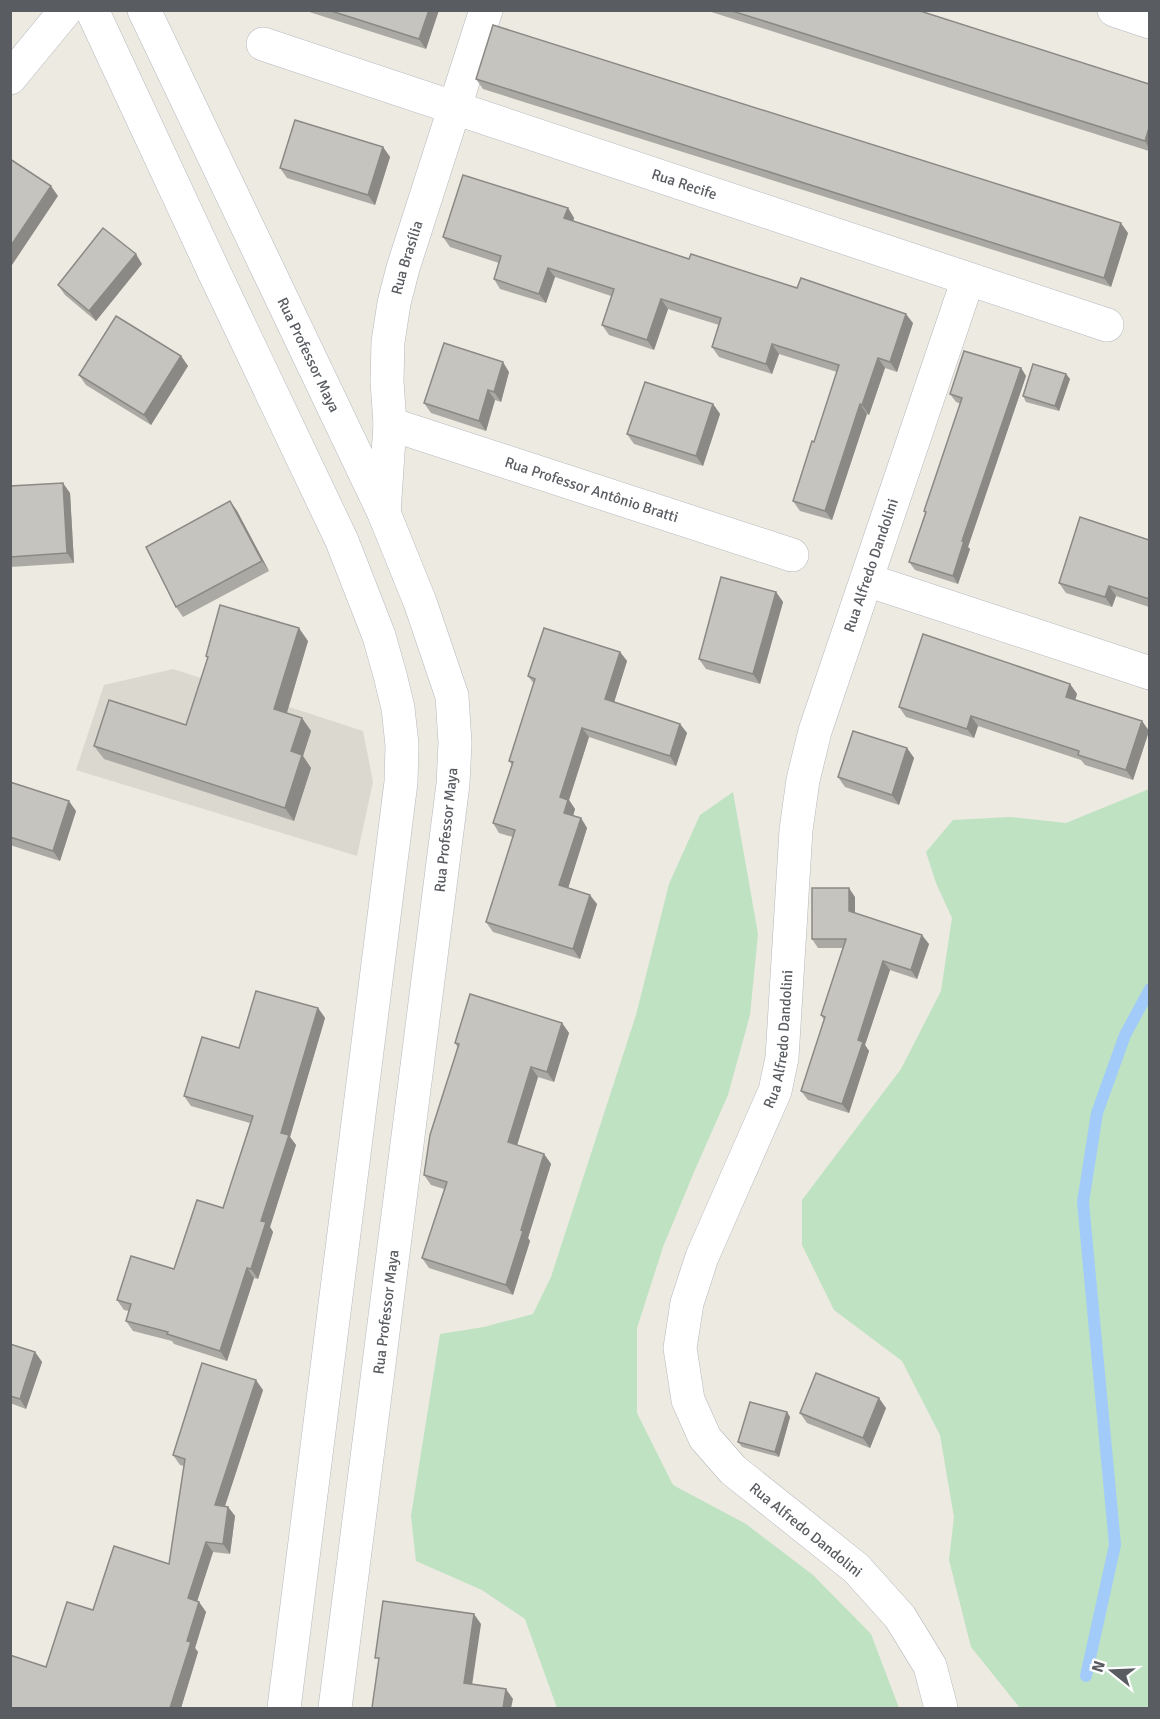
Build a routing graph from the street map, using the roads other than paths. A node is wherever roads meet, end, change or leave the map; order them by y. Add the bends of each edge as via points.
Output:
1 (66, 10) edge
2 (92, 10) edge
3 (144, 10) edge
4 (486, 10) edge
5 (1114, 10) edge
6 (1149, 22) edge
7 (263, 44) dead end
8 (10, 78) edge
9 (455, 108) junction
10 (258, 252) junction
11 (214, 274) junction
12 (968, 279) junction
13 (1107, 325) dead end
14 (390, 424) junction
15 (384, 513) junction
16 (342, 541) junction
17 (792, 555) dead end
18 (867, 580) junction
19 (1149, 673) edge
20 (381, 945) junction
21 (432, 949) junction
22 (337, 1295) junction
23 (388, 1299) junction
24 (284, 1708) edge
25 (335, 1708) edge
26 (941, 1708) edge

1 - 8 street
2 - 11 street
3 - 10 street, Rua Professor Maya
4 - 9 street, Rua Brasília
5 - 6 street
7 - 9 street, Rua Recife
9 - 12 street, Rua Recife
9 - 14 street, Rua Brasília via 394,303 388,342
10 - 11 street
10 - 15 street, Rua Professor Maya
11 - 16 street
12 - 13 street, Rua Recife
12 - 18 street, Rua Alfredo Dandolini
14 - 15 street, Rua Brasília
14 - 17 street, Rua Professor Antônio Bratti
15 - 16 street
15 - 21 street, Rua Professor Maya via 452,696 453,784
16 - 20 street via 379,636 398,708 402,745
18 - 19 street
18 - 26 street, Rua Alfredo Dandolini via 815,731 803,780 796,830 782,1058 775,1091 702,1257 687,1303 680,1348 688,1400 705,1438 733,1470 856,1568 900,1617 930,1666
20 - 21 street
20 - 22 street
21 - 23 street, Rua Professor Maya
22 - 23 street
22 - 24 street
23 - 25 street, Rua Professor Maya

